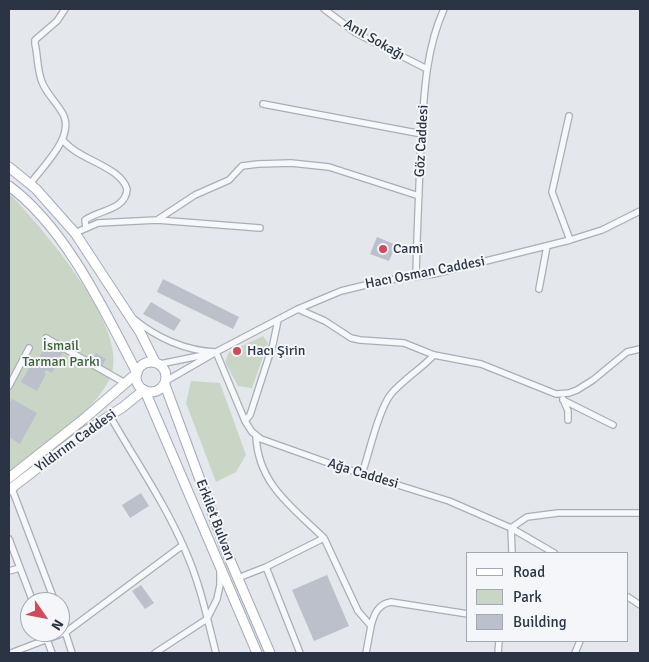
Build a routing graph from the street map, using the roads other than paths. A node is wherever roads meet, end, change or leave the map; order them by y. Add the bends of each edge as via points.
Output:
1 (65, 9) edge
2 (324, 9) edge
3 (444, 9) edge
4 (427, 69) junction
5 (263, 104) dead end
6 (569, 116) dead end
7 (422, 134) junction
8 (62, 140) junction
9 (9, 167) edge
10 (30, 184) junction
11 (9, 186) edge
12 (419, 196) junction
13 (640, 211) edge
14 (157, 220) junction
15 (86, 228) junction
16 (260, 228) dead end
17 (75, 233) junction
18 (570, 240) junction
19 (547, 246) junction
20 (416, 276) junction
21 (539, 289) dead end
22 (298, 310) junction
23 (130, 316) junction
24 (278, 320) junction
25 (46, 338) dead end
26 (29, 348) dead end
27 (640, 349) edge
28 (216, 352) junction
29 (434, 355) junction
30 (158, 363) junction
31 (136, 373) junction
32 (124, 383) junction
33 (166, 383) junction
34 (9, 386) edge
35 (144, 391) junction
36 (562, 397) junction
37 (110, 416) junction
38 (568, 420) dead end
39 (245, 421) junction
40 (613, 425) dead end
41 (256, 436) junction
42 (362, 474) junction
43 (9, 478) edge
44 (11, 489) edge
45 (640, 513) edge
46 (511, 528) junction
47 (324, 538) junction
48 (9, 539) edge
49 (183, 545) junction
50 (512, 552) edge
51 (552, 552) edge
52 (218, 563) junction
53 (20, 568) junction
54 (266, 568) junction
55 (9, 571) edge
56 (238, 578) junction
57 (29, 592) edge
58 (51, 592) edge
59 (629, 598) edge
60 (640, 604) edge
61 (467, 614) edge
62 (207, 619) junction
63 (371, 626) junction
64 (70, 629) edge
65 (39, 642) edge
66 (11, 653) edge
67 (155, 653) edge
68 (216, 653) edge
69 (257, 653) edge
70 (270, 653) edge
71 (300, 653) edge
72 (366, 653) edge

1 - 8 street via 35,44 42,82 66,122
2 - 4 street, Anıl Sokağı via 356,32
3 - 4 street, Göz Caddesi
4 - 7 street, Göz Caddesi
5 - 7 street
6 - 18 street via 552,192
7 - 12 street, Göz Caddesi
8 - 10 street
8 - 15 street via 74,152 120,177 127,189 121,203 85,220
9 - 10 main road
10 - 17 main road
11 - 31 main road via 26,198 65,244
12 - 14 street via 318,164 258,164 242,166 229,180 195,195
12 - 20 street, Göz Caddesi
13 - 18 street, Hacı Osman Caddesi via 602,230
14 - 15 street via 98,223
14 - 16 street
15 - 17 street
17 - 23 main road
18 - 19 street, Hacı Osman Caddesi
19 - 20 street, Hacı Osman Caddesi
19 - 21 street
20 - 22 street, Hacı Osman Caddesi via 355,287
22 - 24 street, Hacı Osman Caddesi
22 - 29 street via 325,320 351,338 404,343
23 - 28 street via 172,342 194,350
23 - 30 main road
24 - 28 street, Hacı Osman Caddesi
24 - 39 street via 250,415
25 - 32 street
26 - 34 street
27 - 36 street via 627,352 586,385
28 - 30 street
28 - 33 street
28 - 39 street
29 - 36 street via 482,364
29 - 42 street via 396,388 385,403
30 - 31 main road via 145,363
30 - 33 main road via 166,372
31 - 32 main road, Yıldırım Caddesi
31 - 35 main road via 137,382
32 - 43 main road, Yıldırım Caddesi
33 - 35 main road via 154,392
33 - 56 main road, Erkilet Bulvarı
35 - 37 main road, Yıldırım Caddesi
35 - 52 main road, Erkilet Bulvarı
36 - 38 street
36 - 40 street
37 - 44 main road, Yıldırım Caddesi
37 - 49 street
39 - 41 street
41 - 42 street, Ağa Caddesi
41 - 47 street via 260,464 268,480
42 - 46 street, Ağa Caddesi via 450,501
44 - 58 street
45 - 46 street via 527,516
46 - 50 street
46 - 51 street, Ağa Caddesi
47 - 54 street
47 - 63 street via 358,611
48 - 53 street
49 - 62 street
49 - 64 street
52 - 62 street via 218,592
52 - 69 main road, Erkilet Bulvarı
53 - 55 street
53 - 57 street
54 - 56 street
54 - 71 street
56 - 70 main road, Erkilet Bulvarı
59 - 60 street
61 - 63 street via 392,602 379,608
62 - 67 street
62 - 68 street
63 - 72 street
65 - 66 street

